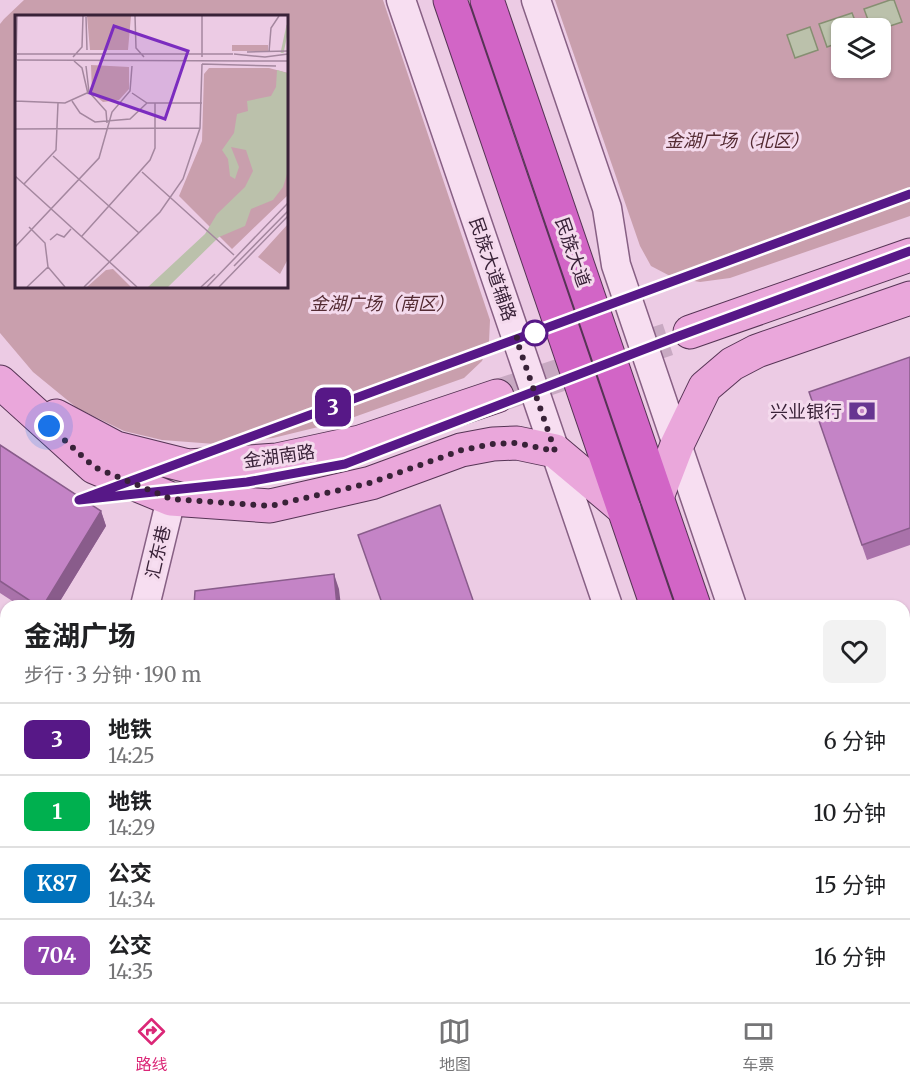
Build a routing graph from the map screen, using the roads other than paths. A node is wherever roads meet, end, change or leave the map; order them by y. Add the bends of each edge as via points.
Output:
1 (401, 0) edge
2 (450, 0) edge
3 (487, 0) edge
4 (536, 0) edge
5 (910, 255) edge
6 (910, 298) edge
7 (690, 332) tunnel mouth
8 (1, 384) edge
9 (497, 396) tunnel mouth
10 (677, 445) junction
11 (555, 451) junction
12 (657, 497) junction
13 (171, 499) junction
14 (624, 509) junction
15 (146, 600) edge
16 (606, 600) edge
17 (655, 600) edge
18 (692, 600) edge
19 (730, 600) edge

1 - 11 street, 民族大道辅路
2 - 14 highway, 民族大道
3 - 12 highway, 民族大道
4 - 10 street via 607,208 616,265
5 - 7 main road
6 - 10 main road via 757,351 732,364 705,387
8 - 9 main road, 金湖南路 via 116,448 188,466 277,460 360,442
8 - 13 main road via 94,467
10 - 12 main road
10 - 19 street
11 - 13 main road via 517,443 493,444 462,450 370,483 270,506
11 - 14 main road
11 - 16 street, 民族大道辅路
12 - 18 highway, 民族大道
13 - 15 street, 汇东巷
14 - 17 highway, 民族大道

